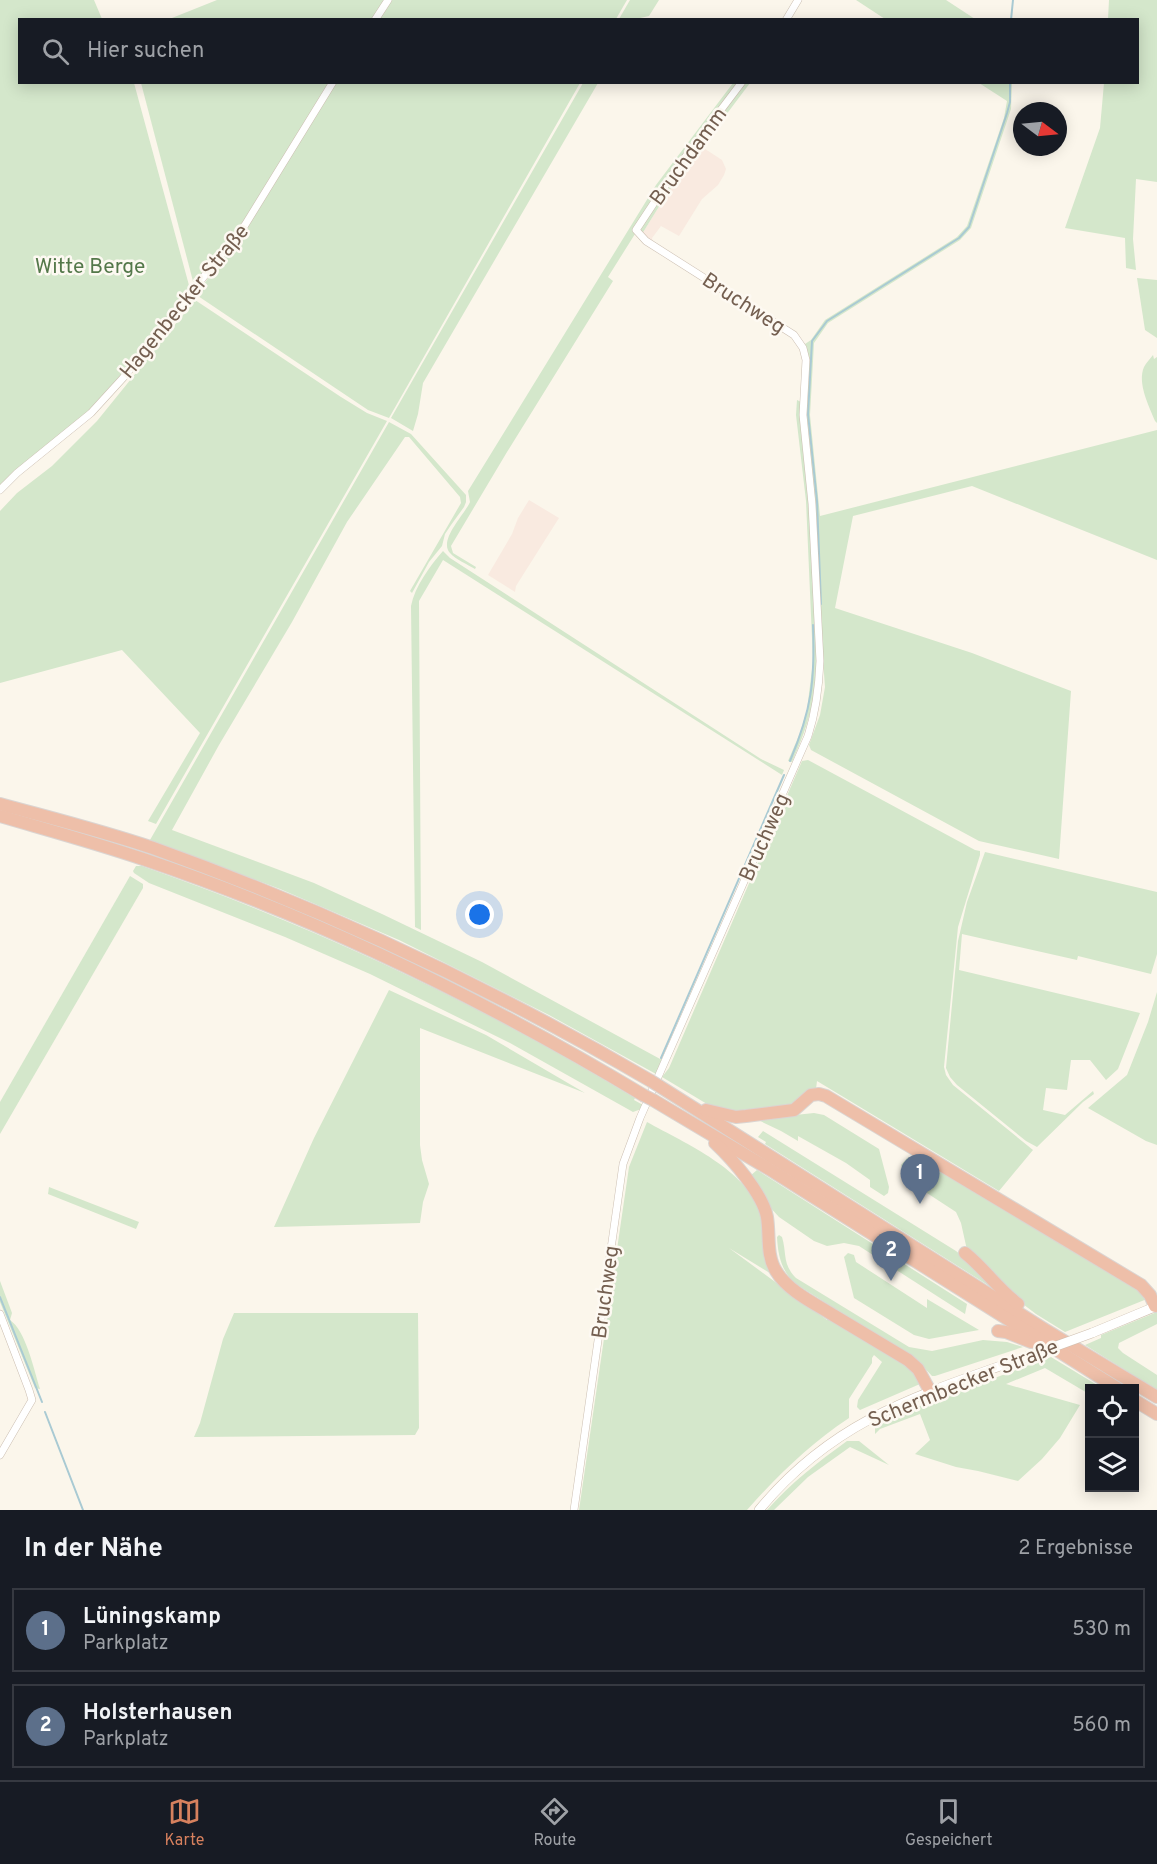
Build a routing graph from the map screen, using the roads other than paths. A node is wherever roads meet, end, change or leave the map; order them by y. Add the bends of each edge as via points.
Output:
1 (388, 0) edge
2 (798, 0) edge
3 (376, 18) edge
4 (787, 18) edge
5 (332, 84) edge
6 (740, 84) edge
7 (636, 230) joint
8 (0, 490) edge
9 (0, 804) edge
10 (0, 816) edge
11 (694, 1107) junction
12 (697, 1126) junction
13 (965, 1253) dead end
14 (1156, 1306) edge
15 (0, 1314) edge
16 (1044, 1329) junction
17 (998, 1331) dead end
18 (1074, 1361) junction
19 (1109, 1384) edge
20 (930, 1391) junction
21 (1157, 1397) edge
22 (1139, 1403) edge
23 (1157, 1414) edge
24 (0, 1455) edge
25 (574, 1510) edge
26 (759, 1510) edge

1 - 3 street
2 - 4 street
5 - 8 street, Hagenbecker Straße via 245,225 130,369 91,413
6 - 7 street, Bruchdamm
7 - 25 street, Bruchweg via 641,237 794,334 803,348 803,415 812,504 819,686 808,736 640,1118 624,1164
9 - 11 highway via 151,848 288,900 419,958 579,1039
10 - 12 highway via 132,855 259,902 386,957 514,1020
11 - 14 highway via 736,1117 794,1110 811,1095 826,1096 1141,1285
11 - 16 highway
12 - 18 highway
12 - 20 highway via 727,1154 759,1198 766,1211 770,1258 780,1278 908,1360
13 - 16 highway via 1009,1297 1042,1321
14 - 20 main road, Schermbecker Straße, bridge
15 - 24 street via 32,1400
16 - 21 highway
17 - 18 highway via 1030,1341 1060,1360
18 - 19 highway
20 - 26 main road, Schermbecker Straße via 883,1411 831,1442 793,1473
22 - 23 highway

